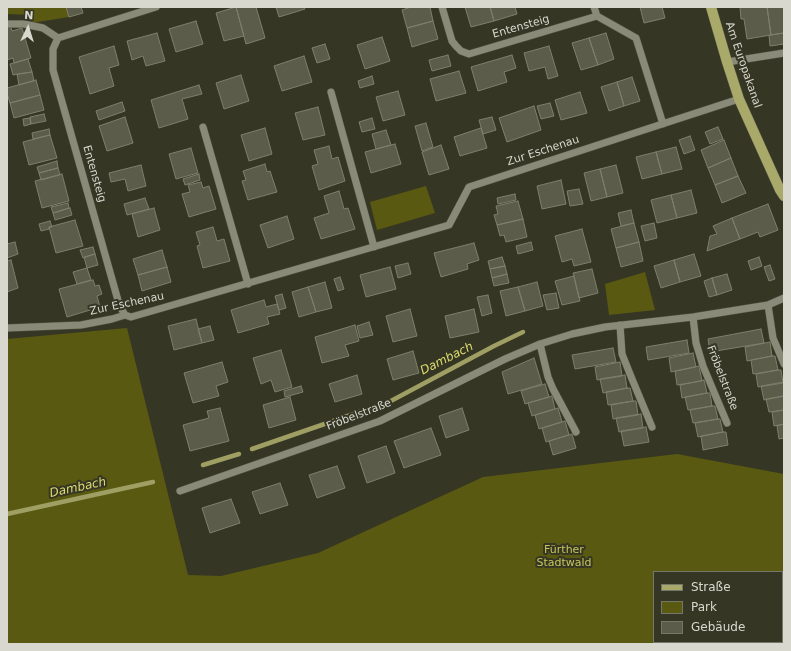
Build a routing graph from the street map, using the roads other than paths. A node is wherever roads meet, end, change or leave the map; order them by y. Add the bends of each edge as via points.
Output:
1 (156, 7) edge
2 (442, 7) edge
3 (594, 7) edge
4 (711, 7) edge
5 (597, 16) junction
6 (7, 24) edge
7 (58, 38) junction
8 (784, 53) edge
9 (727, 62) junction
10 (331, 92) dead end
11 (740, 99) junction
12 (663, 124) junction
13 (203, 128) dead end
14 (783, 192) edge
15 (374, 247) junction
16 (248, 284) junction
17 (784, 298) edge
18 (768, 305) junction
19 (125, 315) junction
20 (693, 317) junction
21 (620, 325) junction
22 (7, 328) edge
23 (540, 344) junction
24 (784, 364) edge
25 (727, 423) dead end
26 (652, 427) dead end
27 (576, 432) dead end
28 (180, 491) dead end

1 - 7 street
2 - 5 street, Entensteig via 452,41 461,51 469,54
3 - 5 street
4 - 9 main road, Am Europakanal
5 - 12 street via 636,38
6 - 7 street via 43,28
7 - 19 street, Entensteig via 53,49 53,70 119,304
8 - 9 street
9 - 11 main road, Am Europakanal
10 - 15 street
11 - 12 street, Zur Eschenau
11 - 14 main road, Am Europakanal
12 - 15 street, Zur Eschenau via 469,187 449,225
13 - 16 street
15 - 16 street, Zur Eschenau
16 - 19 street, Zur Eschenau via 138,316
17 - 18 street, Fröbelstraße
18 - 20 street, Fröbelstraße
18 - 24 street via 773,338
19 - 22 street, Zur Eschenau via 81,325
20 - 21 street, Fröbelstraße
20 - 25 street, Fröbelstraße via 696,344 703,366
21 - 23 street, Fröbelstraße via 572,334
21 - 26 street via 622,354
23 - 27 street via 548,377
23 - 28 street, Fröbelstraße via 380,421

